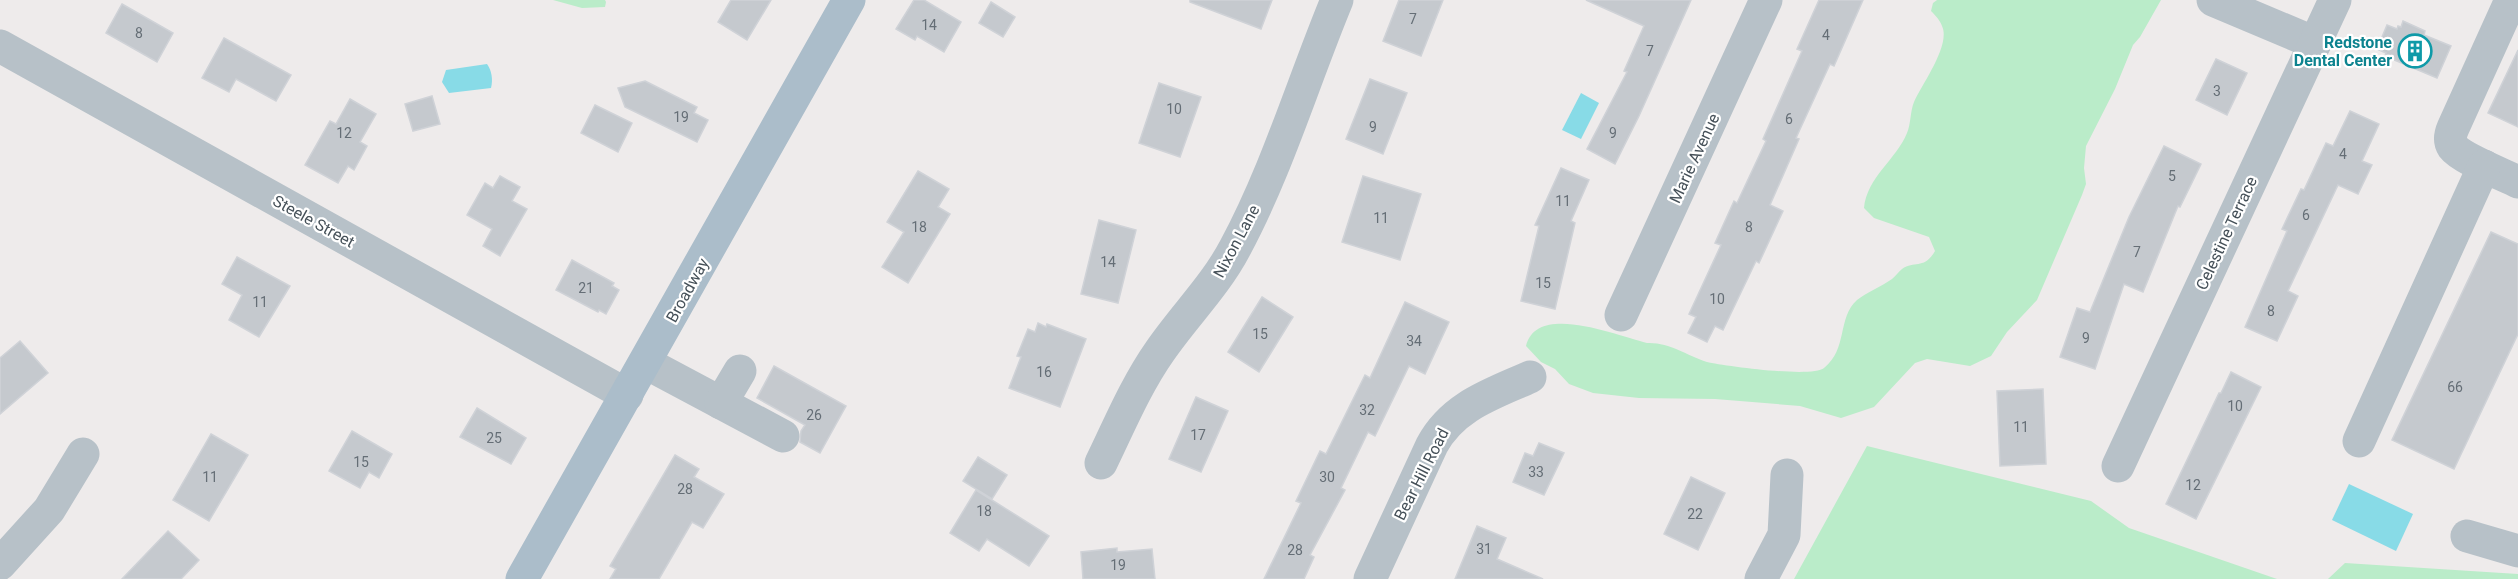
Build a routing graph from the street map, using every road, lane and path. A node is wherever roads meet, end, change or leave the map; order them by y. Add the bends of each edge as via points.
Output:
1 (849, 0) edge
2 (1336, 0) edge
3 (1767, 0) edge
4 (2213, 0) edge
5 (2335, 0) edge
6 (2511, 0) edge
7 (2314, 44) junction
8 (0, 46) edge
9 (2484, 166) junction
10 (2518, 182) edge
11 (1621, 315) dead end
12 (646, 363) junction
13 (740, 370) dead end
14 (1530, 377) dead end
15 (627, 395) junction
16 (721, 403) junction
17 (783, 436) dead end
18 (2359, 441) dead end
19 (83, 454) dead end
20 (1101, 463) dead end
21 (2118, 466) dead end
22 (1787, 475) dead end
23 (2468, 536) dead end
24 (2518, 551) edge
25 (0, 564) edge
26 (522, 579) edge
27 (1370, 579) edge
28 (1761, 579) edge

1 - 12 main road, Broadway
2 - 20 street, Nixon Lane via 1266,181 1236,247 1148,369
3 - 11 street, Marie Avenue
4 - 7 street
5 - 7 street, Celestine Terrace
6 - 9 street via 2451,134 2456,151
7 - 21 street, Celestine Terrace
8 - 15 street, Steele Street
9 - 10 street
9 - 18 street
12 - 15 main road, Broadway
12 - 16 street
13 - 16 street
14 - 27 street, Bear Hill Road via 1462,408 1444,425
15 - 26 main road, Broadway
16 - 17 street
19 - 25 street via 49,510
22 - 28 street via 1784,535
23 - 24 street

